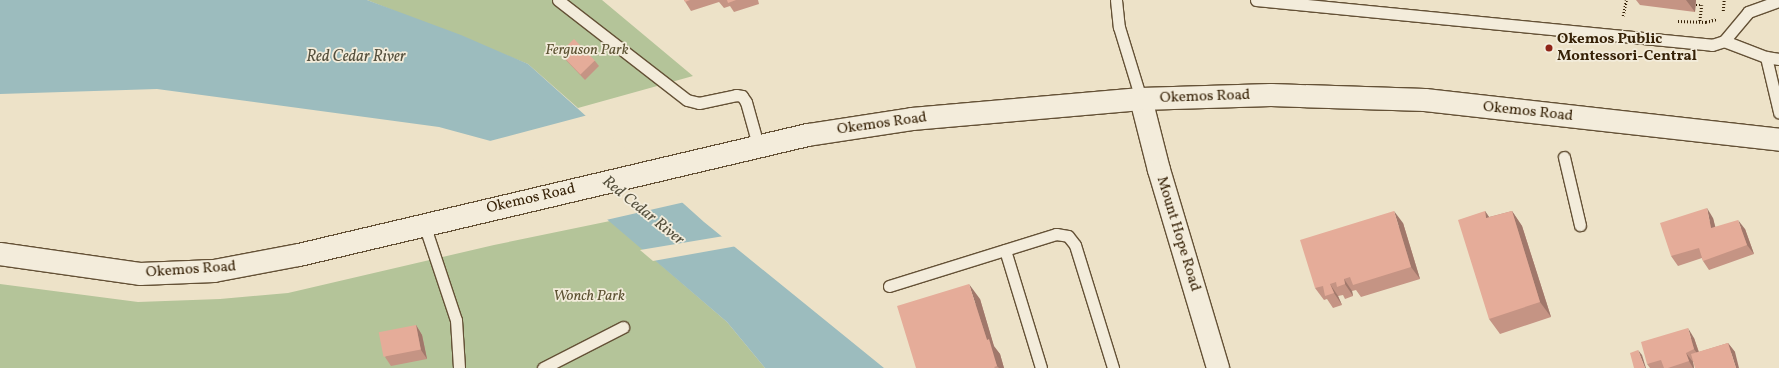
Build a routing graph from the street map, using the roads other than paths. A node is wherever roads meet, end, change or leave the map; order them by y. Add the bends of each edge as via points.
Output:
1 (558, 0) edge
2 (1116, 0) edge
3 (1256, 0) edge
4 (1779, 1) edge
5 (1724, 41) junction
6 (1766, 57) junction
7 (1779, 58) edge
8 (1141, 99) junction
9 (1779, 112) edge
10 (1779, 140) edge
11 (758, 145) junction
12 (1564, 157) dead end
13 (424, 224) junction
14 (1580, 225) dead end
15 (1005, 250) junction
16 (0, 254) edge
17 (890, 286) dead end
18 (624, 327) dead end
19 (460, 368) edge
20 (543, 368) edge
21 (1041, 368) edge
22 (1113, 368) edge
23 (1218, 368) edge

1 - 11 lane via 688,100 699,103 742,96
2 - 8 lane via 1120,27
3 - 5 lane via 1616,37 1712,44
4 - 5 lane via 1748,12
5 - 6 lane
6 - 7 lane
6 - 9 lane
8 - 10 main road, Okemos Road via 1271,95 1425,100
8 - 11 main road, Okemos Road via 912,119
8 - 23 main road, Mount Hope Road via 1159,170
11 - 13 main road, Okemos Road
12 - 14 lane
13 - 16 main road, Okemos Road via 299,255 214,271 140,274
13 - 19 lane via 456,320
15 - 17 lane
15 - 21 lane
15 - 22 lane via 1056,234 1062,234 1072,240
18 - 20 lane

